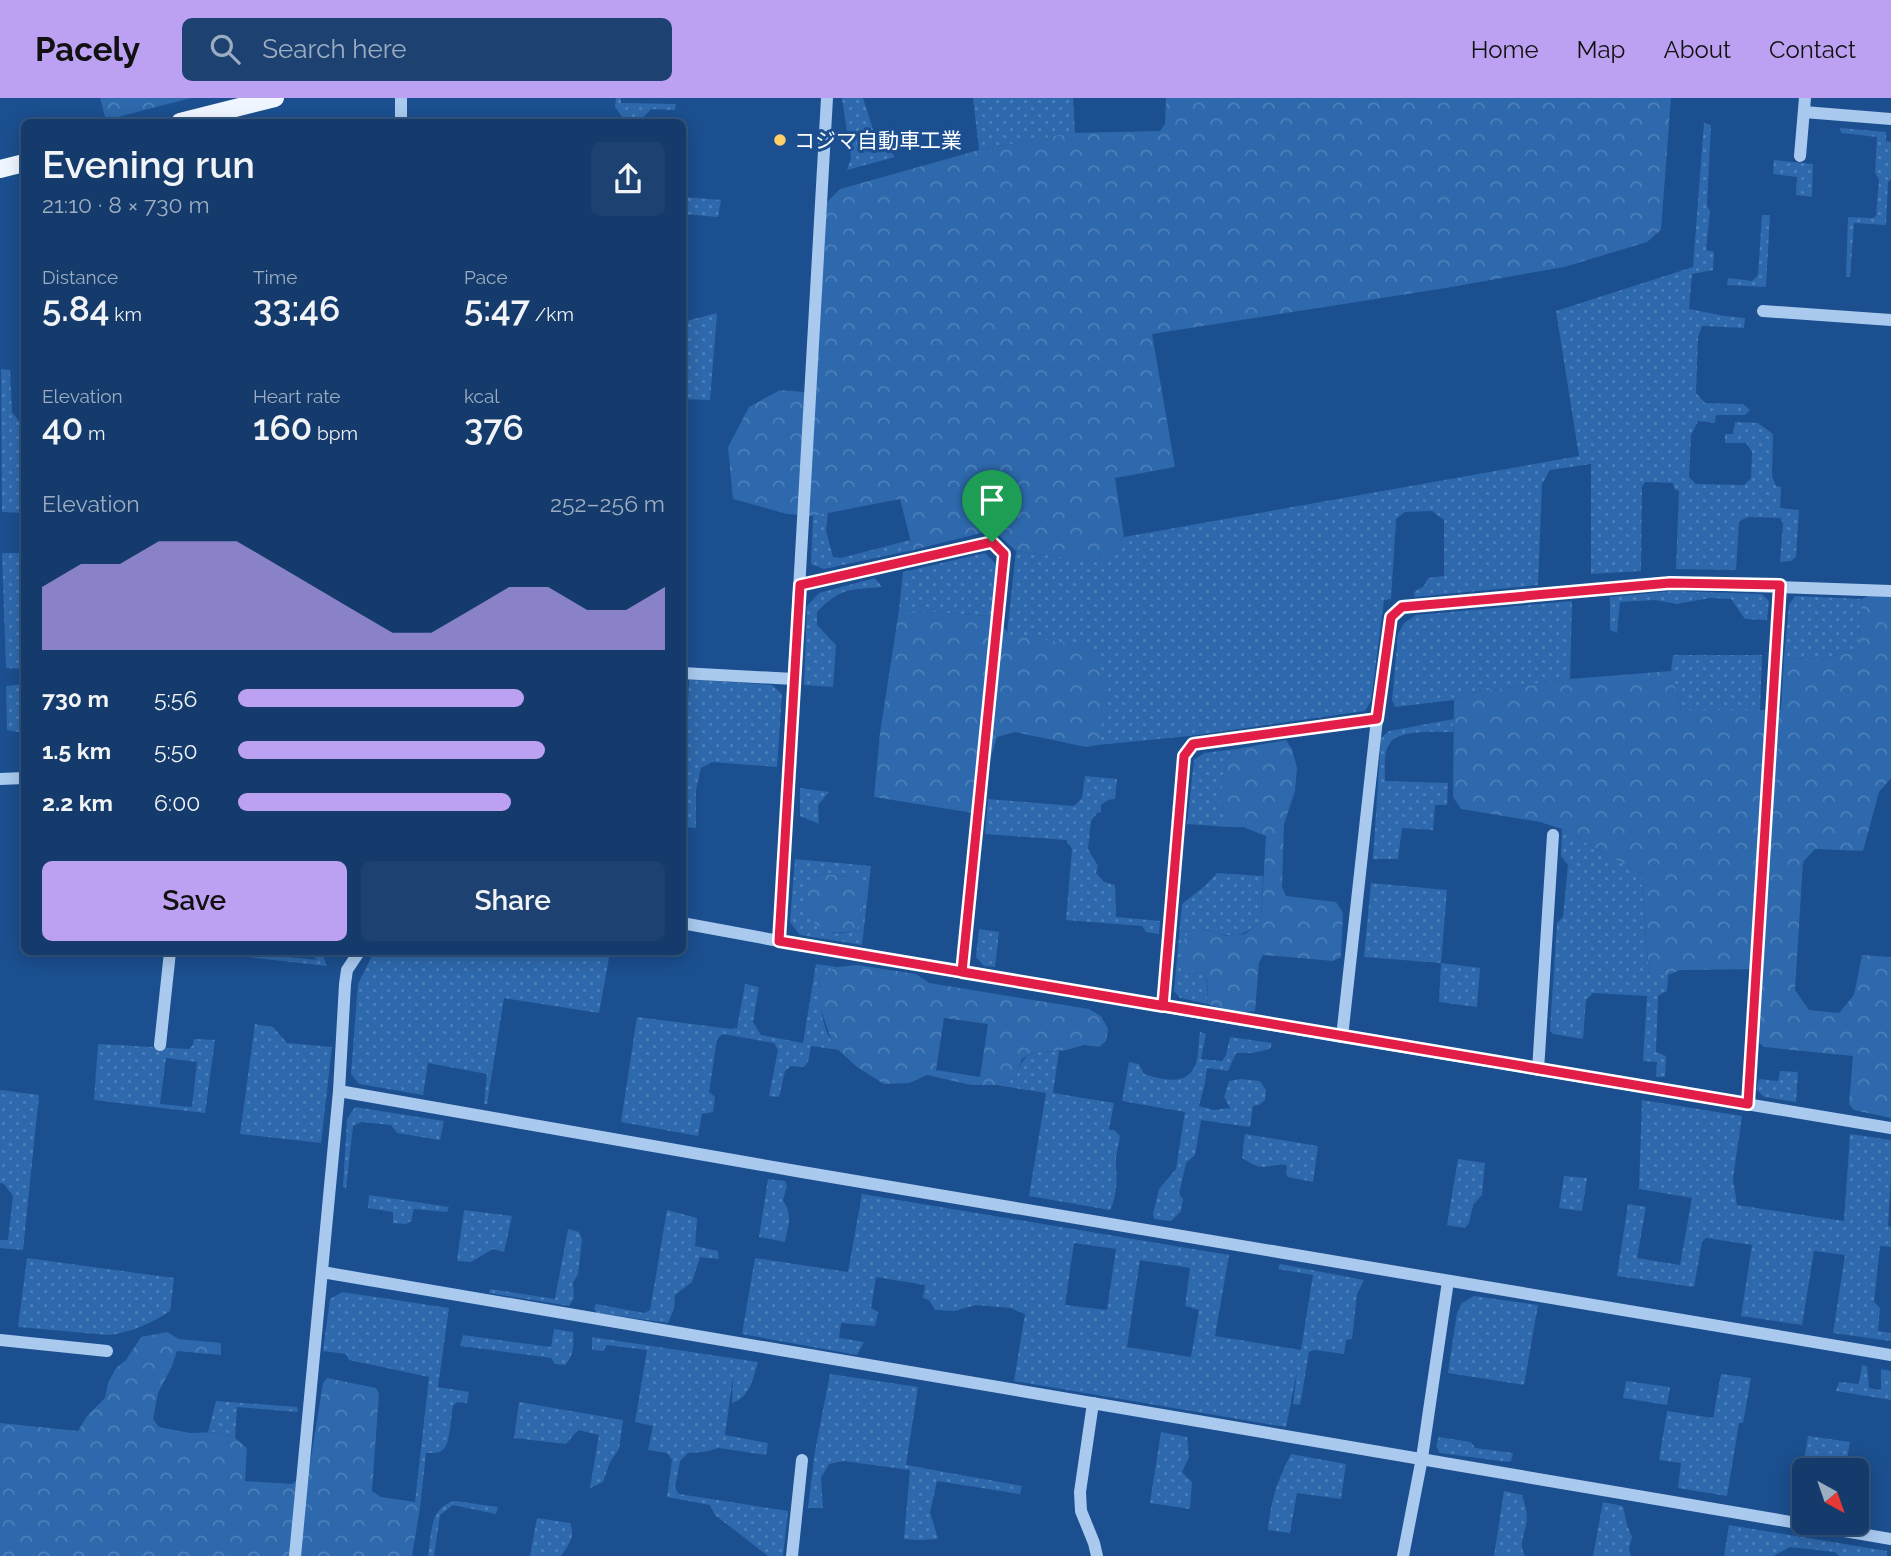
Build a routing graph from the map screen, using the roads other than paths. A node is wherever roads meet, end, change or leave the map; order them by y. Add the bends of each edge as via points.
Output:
1 (275, 98) edge
2 (401, 98) edge
3 (827, 98) edge
4 (1805, 98) edge
5 (1804, 112) junction
6 (198, 119) edge
7 (401, 119) edge
8 (1891, 119) edge
9 (1800, 156) dead end
10 (21, 164) edge
11 (0, 169) edge
12 (1763, 311) dead end
13 (1891, 320) edge
14 (800, 585) junction
15 (1780, 585) junction
16 (1891, 591) edge
17 (686, 673) edge
18 (794, 679) junction
19 (1377, 719) junction
20 (21, 778) edge
21 (0, 779) edge
22 (1553, 835) dead end
23 (686, 924) edge
24 (779, 941) junction
25 (170, 955) edge
26 (357, 955) edge
27 (962, 972) junction
28 (1163, 1006) junction
29 (1342, 1037) junction
30 (160, 1045) dead end
31 (1538, 1070) junction
32 (339, 1091) junction
33 (1748, 1104) junction
34 (1891, 1128) edge
35 (322, 1272) junction
36 (1448, 1281) junction
37 (0, 1340) edge
38 (107, 1351) dead end
39 (1891, 1355) edge
40 (1093, 1403) junction
41 (1422, 1458) junction
42 (802, 1460) dead end
43 (1891, 1539) edge
44 (295, 1556) edge
45 (792, 1556) edge
46 (1097, 1556) edge
47 (1403, 1556) edge

1 - 6 main road
2 - 7 street
3 - 14 street
4 - 5 street
5 - 8 street
5 - 9 street
10 - 11 main road
12 - 13 street
14 - 18 street
14 - 27 street via 992,542 1004,554
15 - 16 street
15 - 19 street via 1670,583 1402,607 1391,617
15 - 33 street
17 - 18 street
18 - 24 street
19 - 28 street via 1193,744 1184,756
19 - 29 street
20 - 21 street
22 - 31 street
23 - 24 street
24 - 27 street
25 - 30 street
26 - 32 street via 347,970 345,984
27 - 28 street
28 - 29 street
29 - 31 street
31 - 33 street
32 - 35 street
32 - 36 street
33 - 34 street
35 - 40 street
35 - 44 street
36 - 39 street
36 - 41 street
37 - 38 street
40 - 41 street
40 - 46 street via 1080,1492 1081,1511
41 - 43 street
41 - 47 street
42 - 45 street

